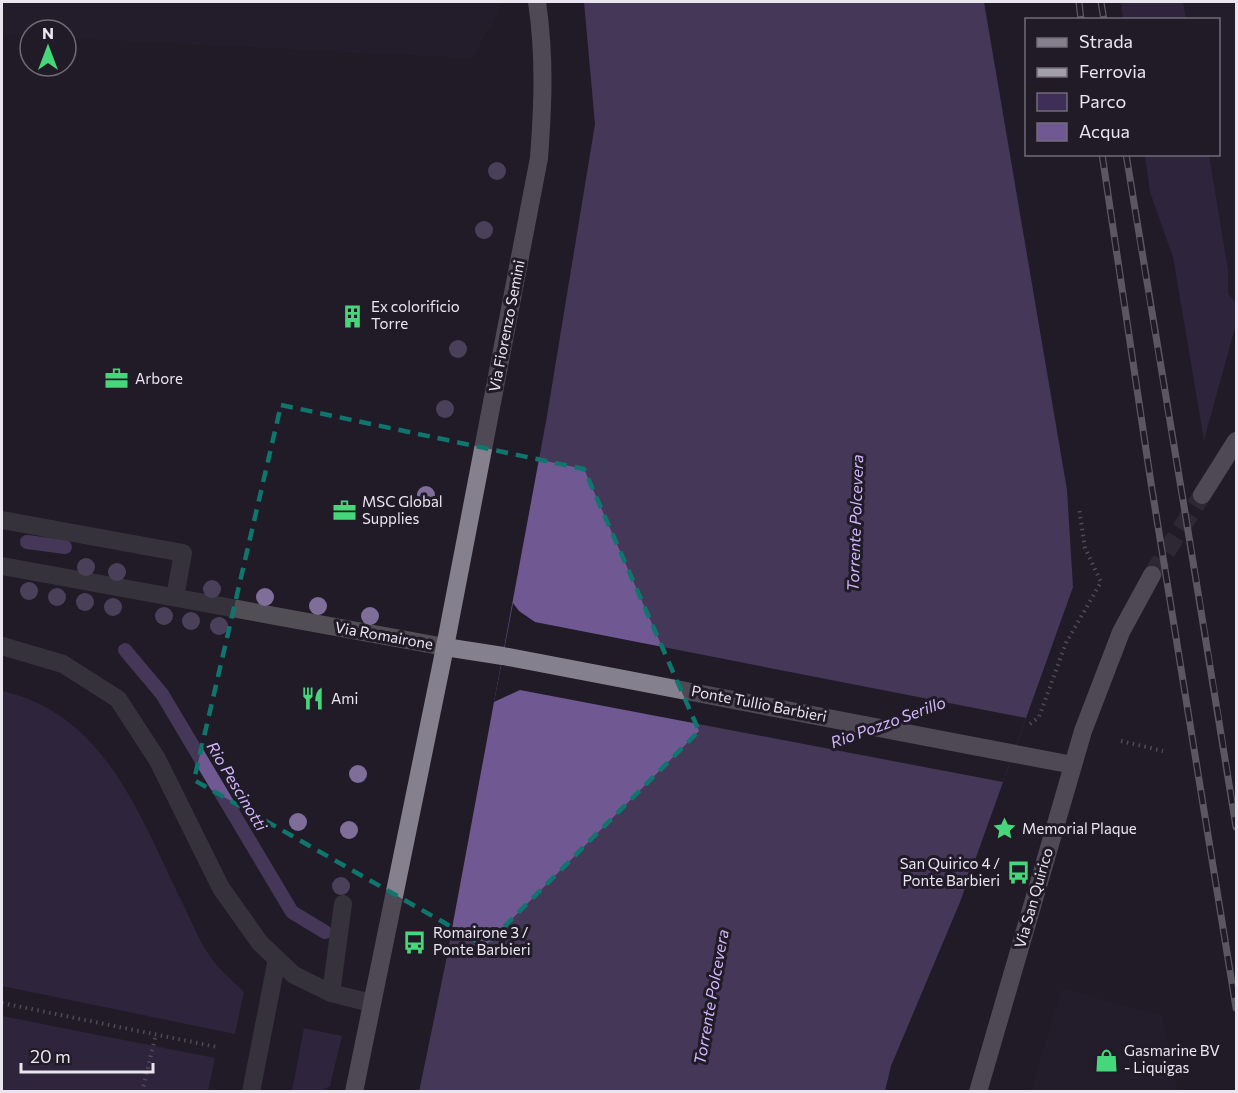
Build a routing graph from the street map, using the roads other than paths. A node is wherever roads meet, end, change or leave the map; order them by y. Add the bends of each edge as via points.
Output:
1 (537, 2) edge
2 (1236, 441) edge
3 (1202, 495) tunnel mouth
4 (2, 520) edge
5 (2, 566) edge
6 (1152, 575) tunnel mouth
7 (175, 597) junction
8 (2, 646) edge
9 (445, 647) junction
10 (1072, 765) junction
11 (343, 904) dead end
12 (277, 959) junction
13 (331, 993) junction
14 (371, 1003) junction
15 (251, 1092) edge
16 (354, 1092) edge
17 (978, 1092) edge

1 - 9 main road, Via Fiorenzo Semini via 544,96 539,158
2 - 3 main road
4 - 7 street via 183,553
5 - 7 street, Via Romairone
6 - 10 main road, Via San Quirico via 1121,632
7 - 9 street, Via Romairone
8 - 12 street via 63,664 118,699 157,759 221,888 260,943
9 - 10 main road, Ponte Tullio Barbieri
9 - 14 main road, Via Romairone
10 - 17 main road, Via San Quirico
11 - 13 street
12 - 13 street via 294,975
12 - 15 street
13 - 14 street
14 - 16 main road, Via Romairone

